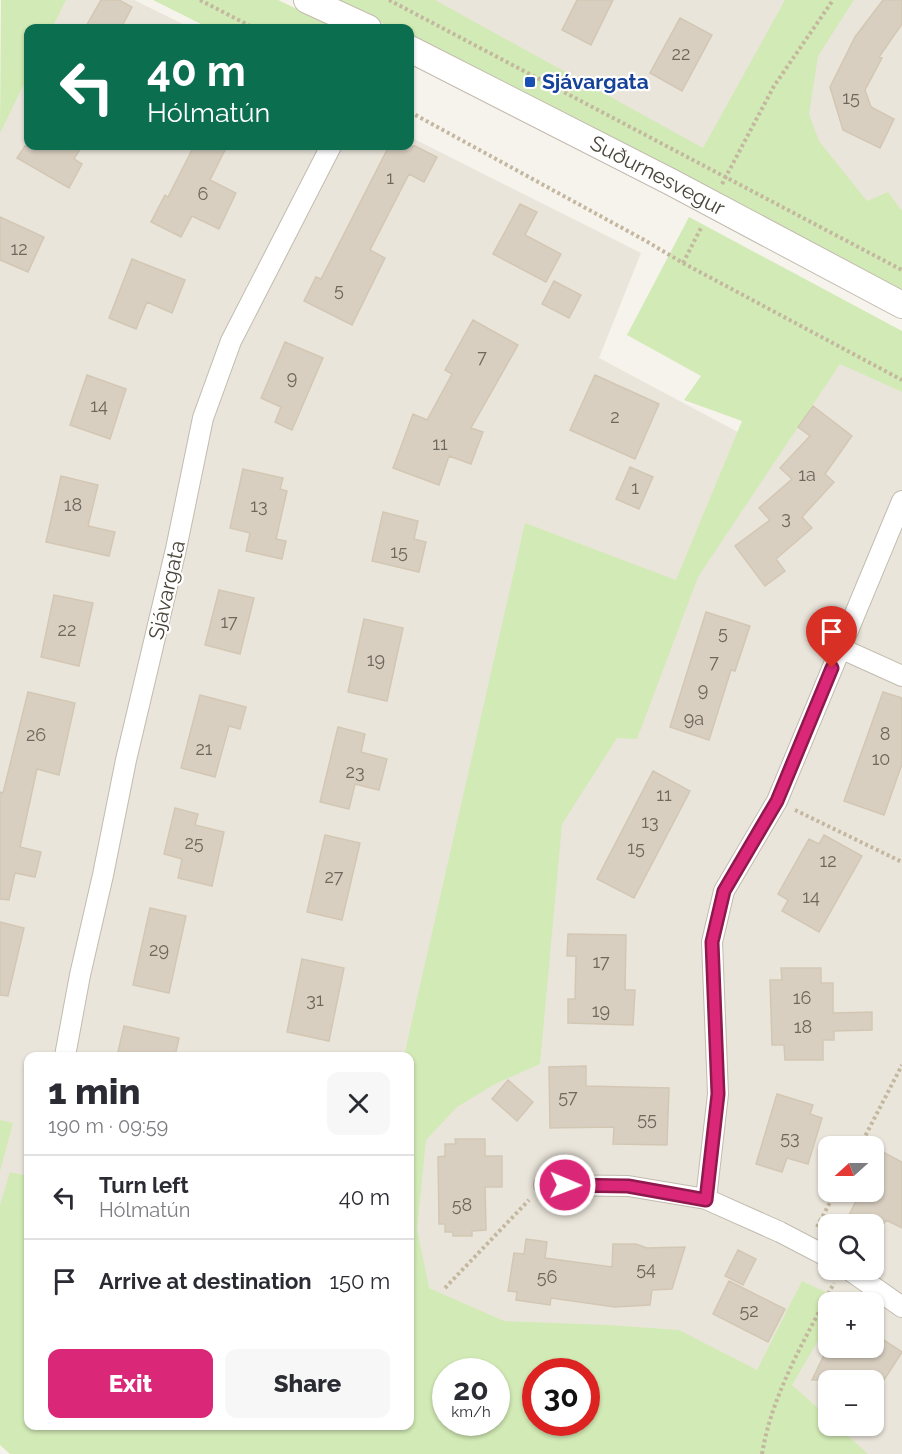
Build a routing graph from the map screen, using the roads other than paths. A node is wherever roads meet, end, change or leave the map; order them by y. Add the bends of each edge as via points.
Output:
1 (307, 0) edge
2 (359, 24) edge
3 (414, 51) edge
4 (328, 150) edge
5 (902, 305) edge
6 (902, 501) edge
7 (840, 648) junction
8 (902, 676) edge
9 (66, 1052) edge
10 (544, 1185) road end
11 (706, 1200) junction
12 (818, 1252) edge
13 (855, 1280) edge
14 (902, 1307) edge

1 - 2 street
3 - 5 street, Suðurnesvegur
4 - 9 street, Sjávargata via 231,340 203,418
6 - 7 street
7 - 8 street
7 - 11 street via 777,801 724,891 712,942 718,1094
10 - 11 street via 628,1186
11 - 12 street
13 - 14 street

